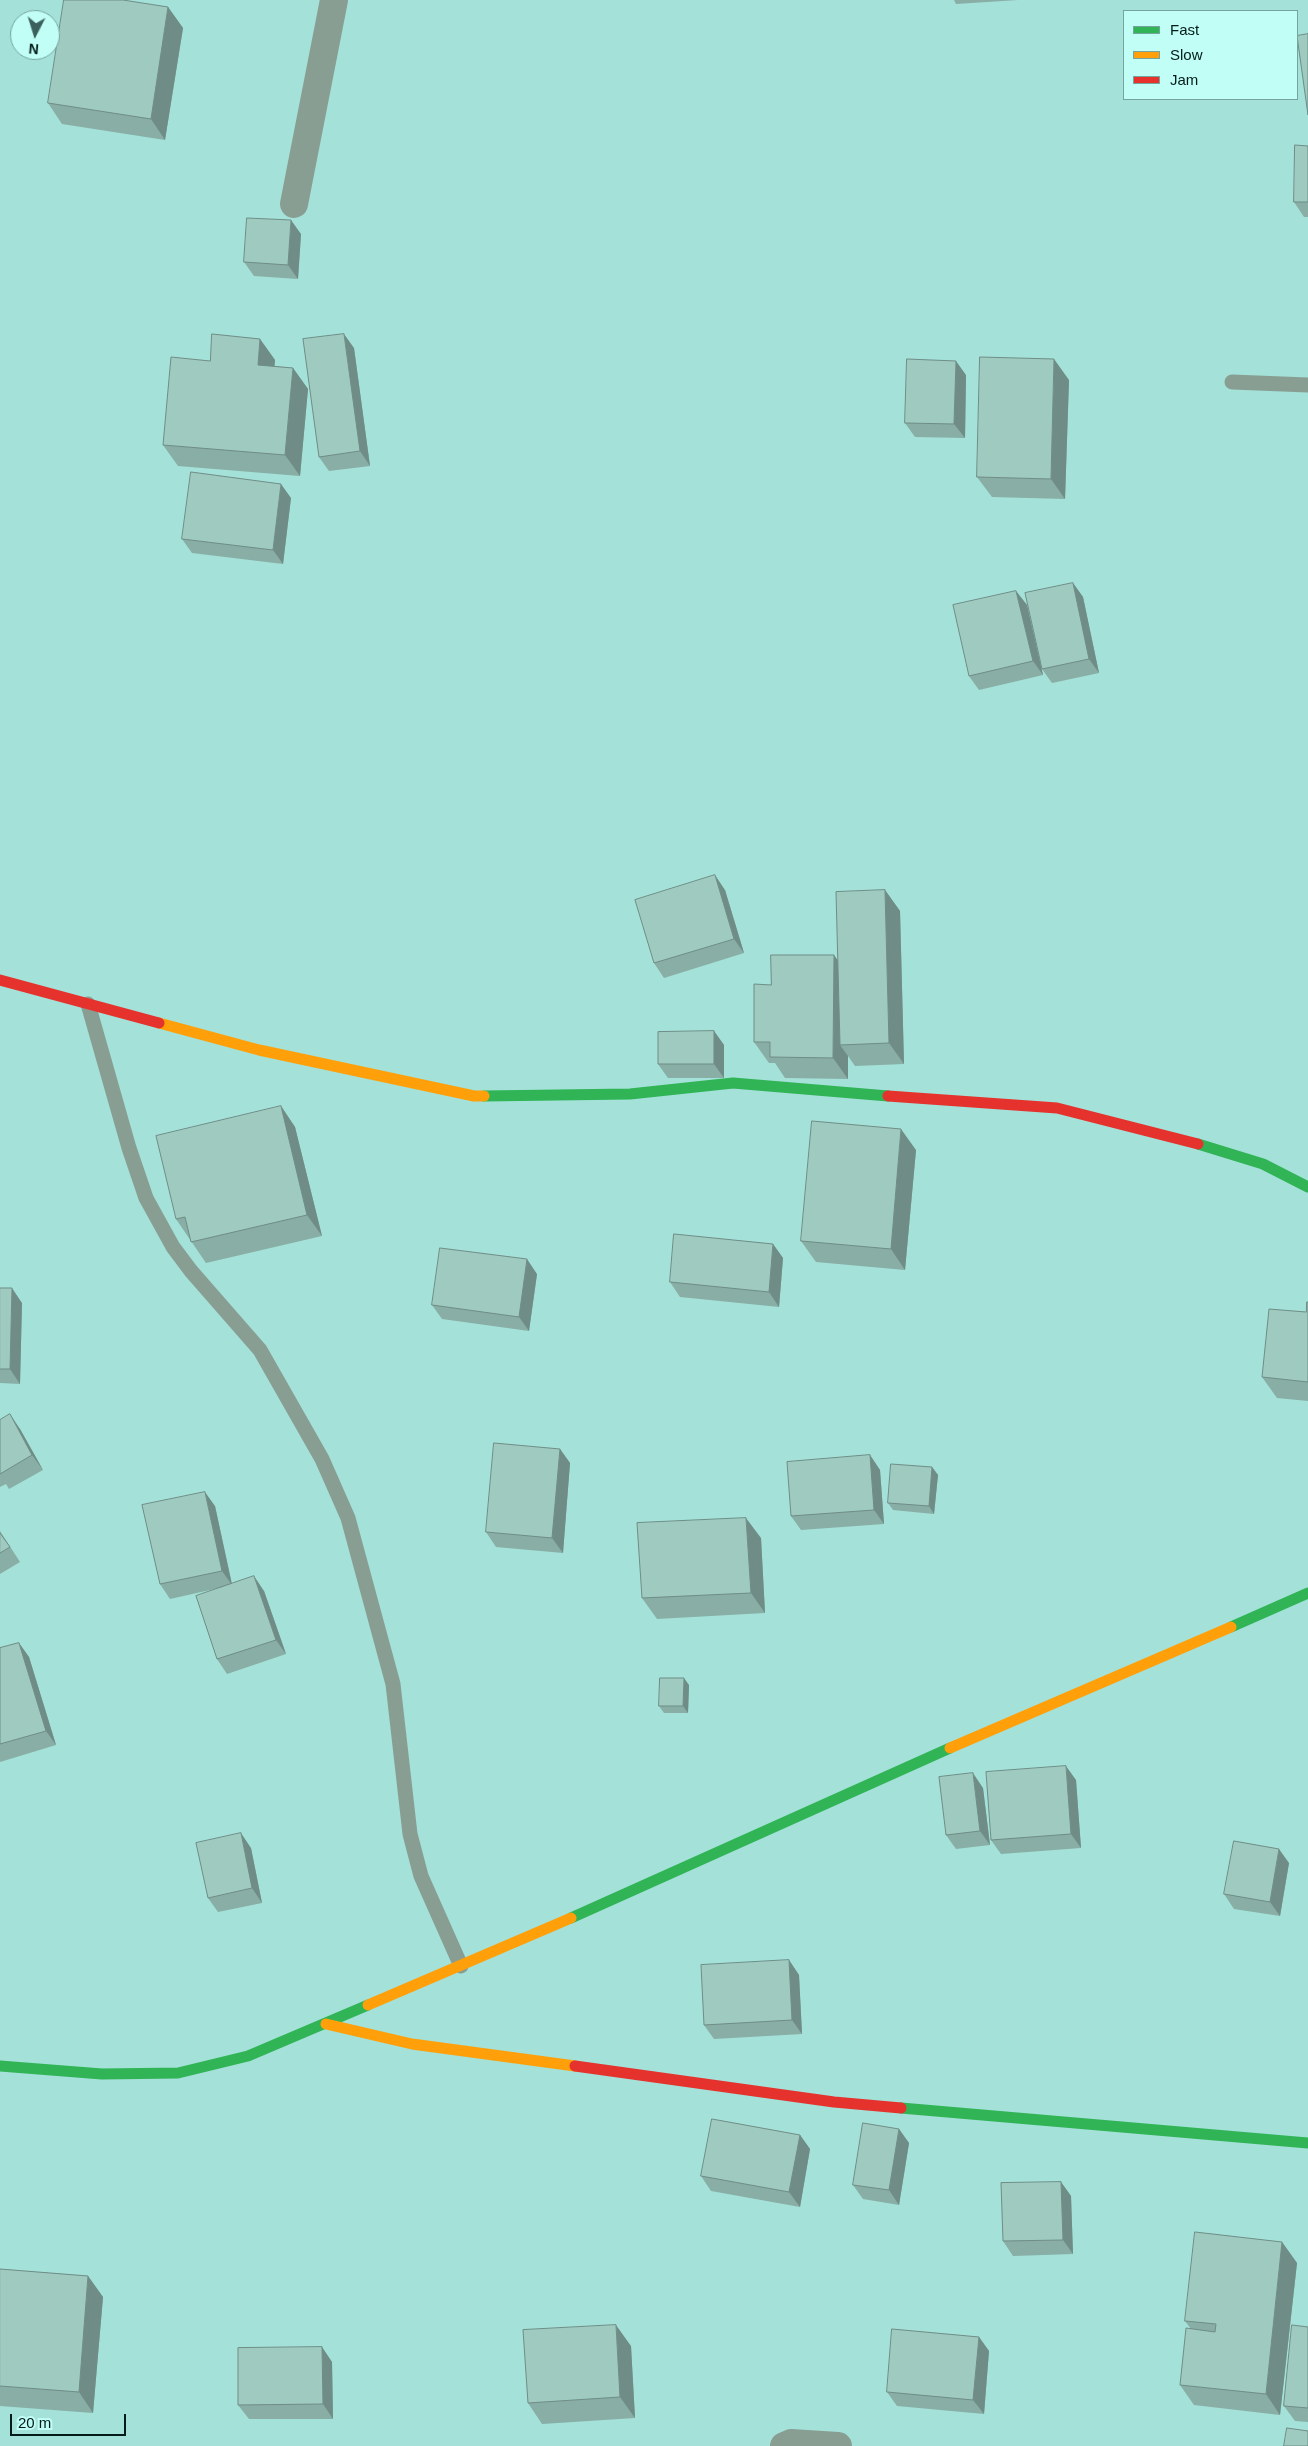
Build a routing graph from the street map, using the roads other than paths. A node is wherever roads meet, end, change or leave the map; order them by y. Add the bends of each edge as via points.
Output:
1 (334, 0) edge
2 (294, 204) dead end
3 (1232, 382) dead end
4 (1308, 385) edge
5 (0, 980) edge
6 (88, 1004) junction
7 (1308, 1187) edge
8 (1308, 1593) edge
9 (461, 1966) junction
10 (326, 2024) junction
11 (0, 2066) edge
12 (1308, 2143) edge
13 (784, 2446) edge
14 (838, 2446) edge

1 - 2 street
3 - 4 lane
5 - 6 street
6 - 7 street via 259,1050 474,1096 630,1094 733,1083 1057,1108 1182,1139 1254,1162
6 - 9 lane via 146,1198 173,1247 260,1350 322,1459 348,1518 393,1684 410,1834 421,1876
8 - 9 street via 884,1776
9 - 10 street
10 - 11 street via 248,2056 178,2073 102,2074
10 - 12 street via 412,2044 834,2102
13 - 14 street

